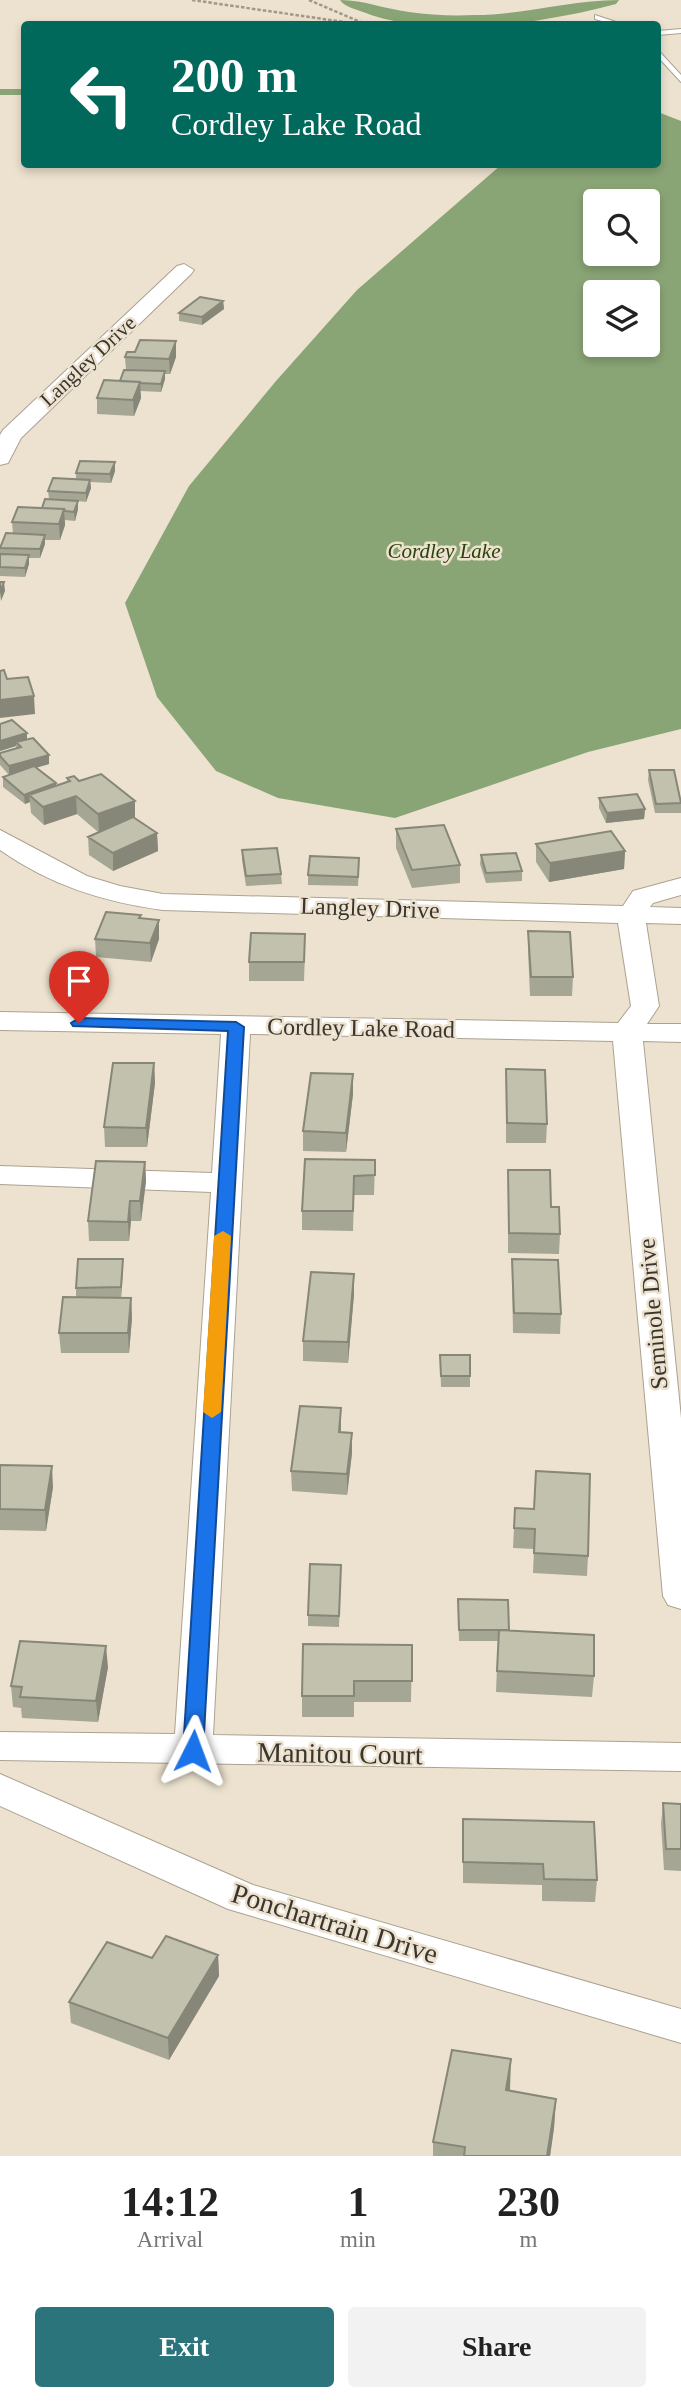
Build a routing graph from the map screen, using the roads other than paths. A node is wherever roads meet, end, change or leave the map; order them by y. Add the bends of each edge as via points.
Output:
1 (598, 17) dead end
2 (609, 21) edge
3 (681, 31) edge
4 (661, 33) edge
5 (661, 56) edge
6 (681, 80) edge
7 (184, 270) dead end
8 (5, 434) edge
9 (0, 458) edge
10 (0, 838) edge
11 (681, 886) edge
12 (631, 915) junction
13 (681, 916) edge
14 (0, 1021) edge
15 (236, 1027) junction
16 (627, 1031) junction
17 (681, 1033) edge
18 (0, 1175) edge
19 (226, 1183) junction
20 (681, 1596) edge
21 (0, 1746) edge
22 (193, 1751) junction
23 (681, 1757) edge
24 (0, 1789) edge
25 (681, 2026) edge

1 - 2 lane
3 - 4 lane
5 - 6 lane
7 - 8 street, Langley Drive
8 - 9 street, Langley Drive
10 - 12 street, Langley Drive via 70,882 115,896 163,902
11 - 12 street via 643,897
12 - 13 street, Langley Drive
12 - 16 street via 645,1006
14 - 15 street, Cordley Lake Road
15 - 16 street, Cordley Lake Road
15 - 19 street
16 - 17 street, Cordley Lake Road
16 - 20 street, Seminole Drive
18 - 19 street
19 - 22 street
21 - 22 street, Manitou Court
22 - 23 street, Manitou Court
24 - 25 street, Ponchartrain Drive via 242,1898

